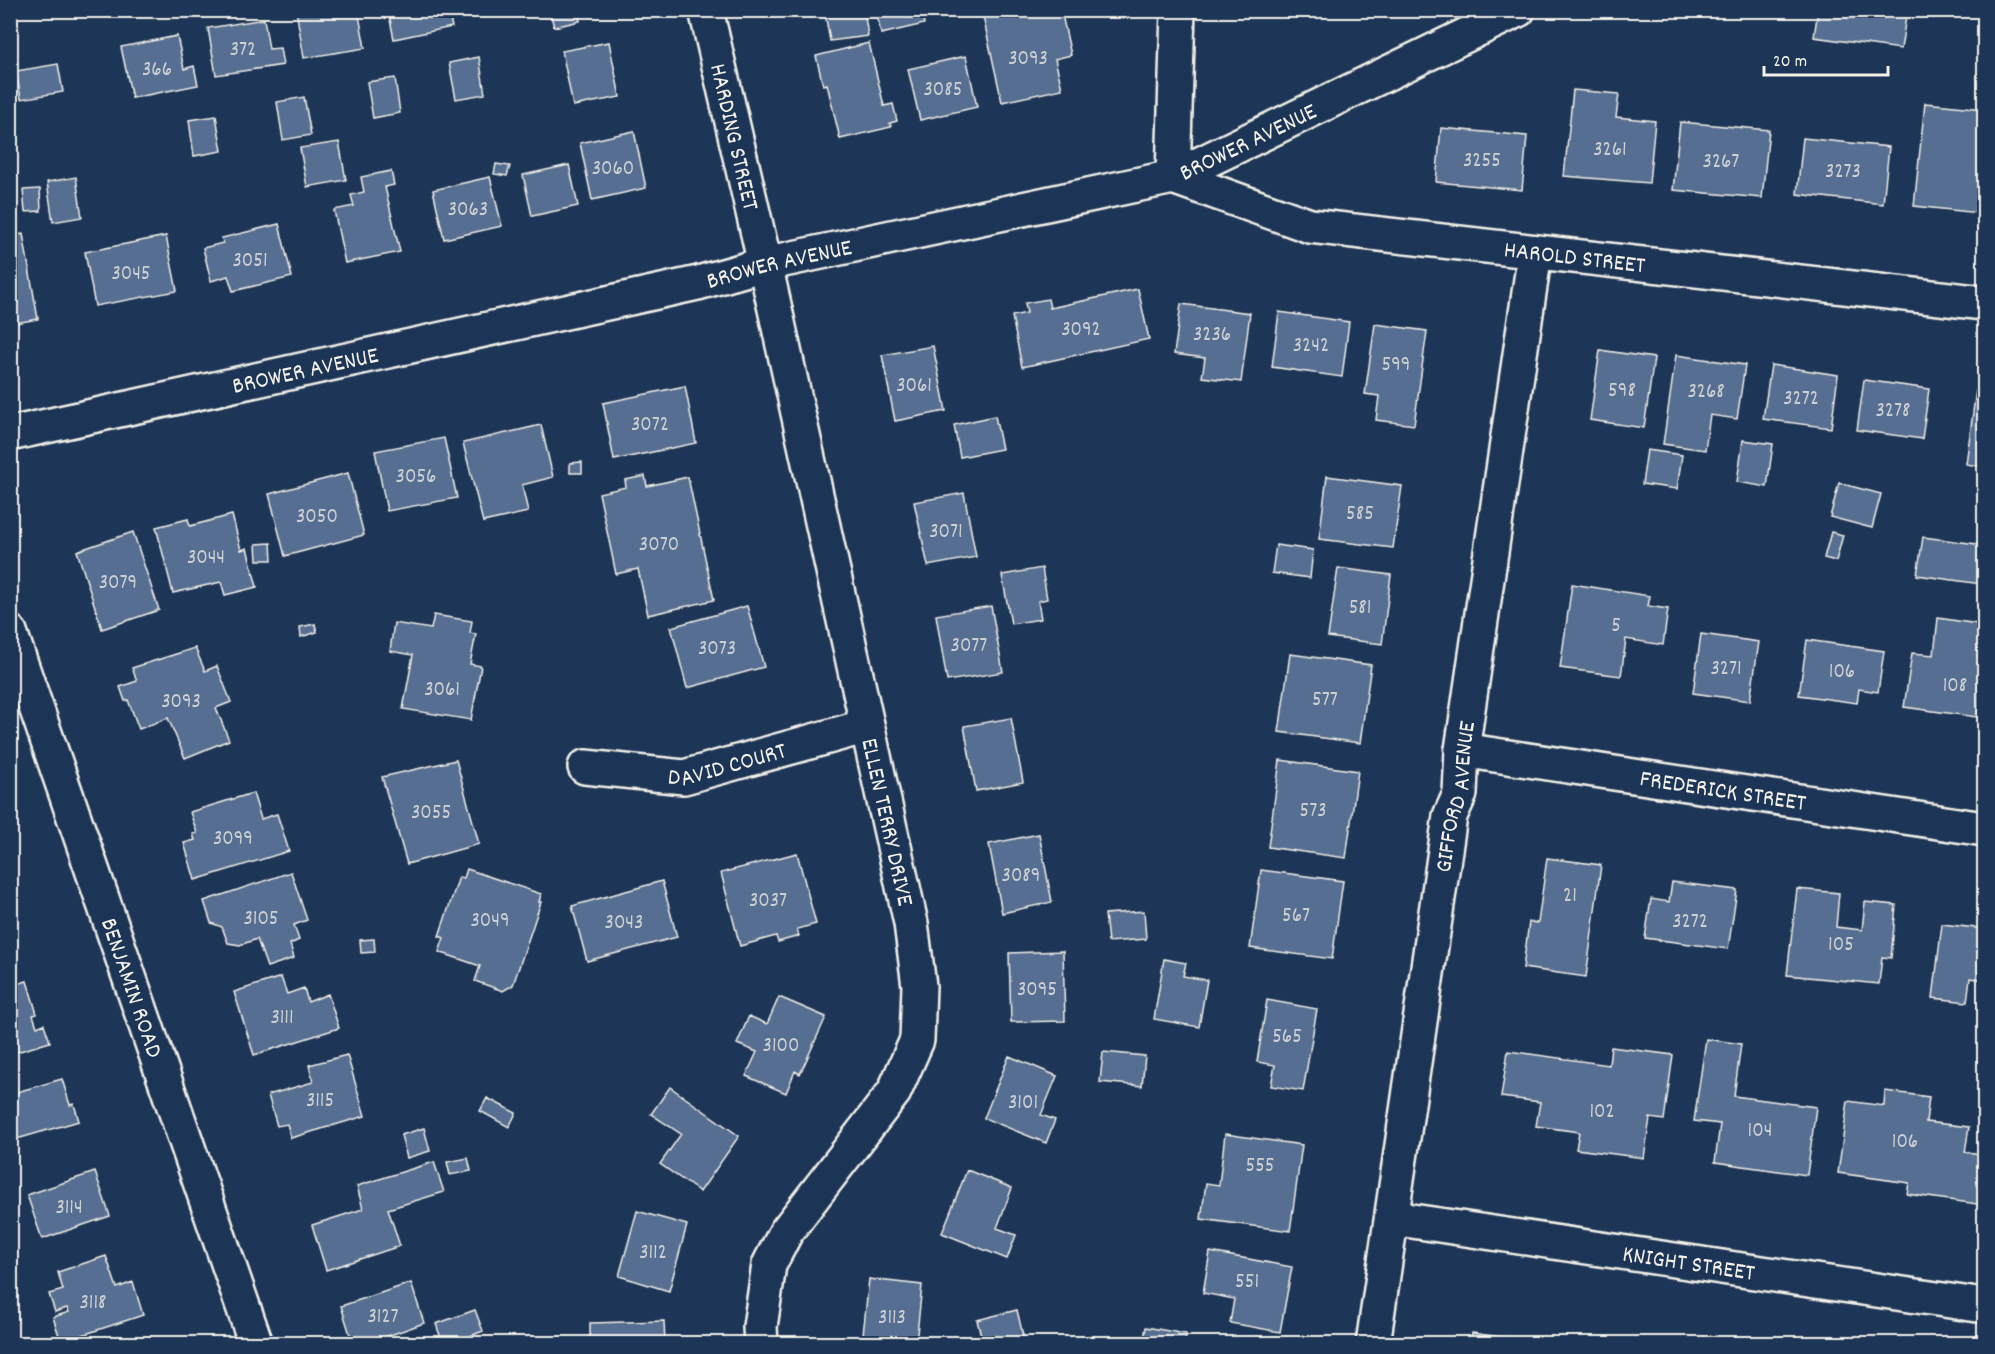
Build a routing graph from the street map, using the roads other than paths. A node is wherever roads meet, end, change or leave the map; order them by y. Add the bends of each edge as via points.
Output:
1 (706, 10) edge
2 (1178, 10) edge
3 (1518, 10) edge
4 (1173, 177) junction
5 (1535, 252) junction
6 (765, 264) junction
7 (1984, 303) edge
8 (10, 434) edge
9 (10, 632) edge
10 (867, 726) junction
11 (1462, 750) junction
12 (585, 767) dead end
13 (1984, 829) edge
14 (1392, 1218) junction
15 (1984, 1306) edge
16 (256, 1344) edge
17 (761, 1344) edge
18 (1373, 1344) edge

1 - 6 street, HARDING STREET
2 - 4 street
3 - 4 street, BROWER AVENUE
4 - 5 street, HAROLD STREET via 1310,226
4 - 6 street, BROWER AVENUE
5 - 7 street, HAROLD STREET
5 - 11 street, GIFFORD AVENUE
6 - 8 street, BROWER AVENUE via 698,284
6 - 10 street, ELLEN TERRY DRIVE
9 - 16 street, BENJAMIN ROAD
10 - 12 street, DAVID COURT via 684,777
10 - 17 street, ELLEN TERRY DRIVE via 911,923 919,986 917,1040 894,1092 786,1232 769,1265
11 - 13 street, FREDERICK STREET
11 - 14 street, GIFFORD AVENUE via 1460,794 1450,816
14 - 15 street, KNIGHT STREET
14 - 18 street, GIFFORD AVENUE

